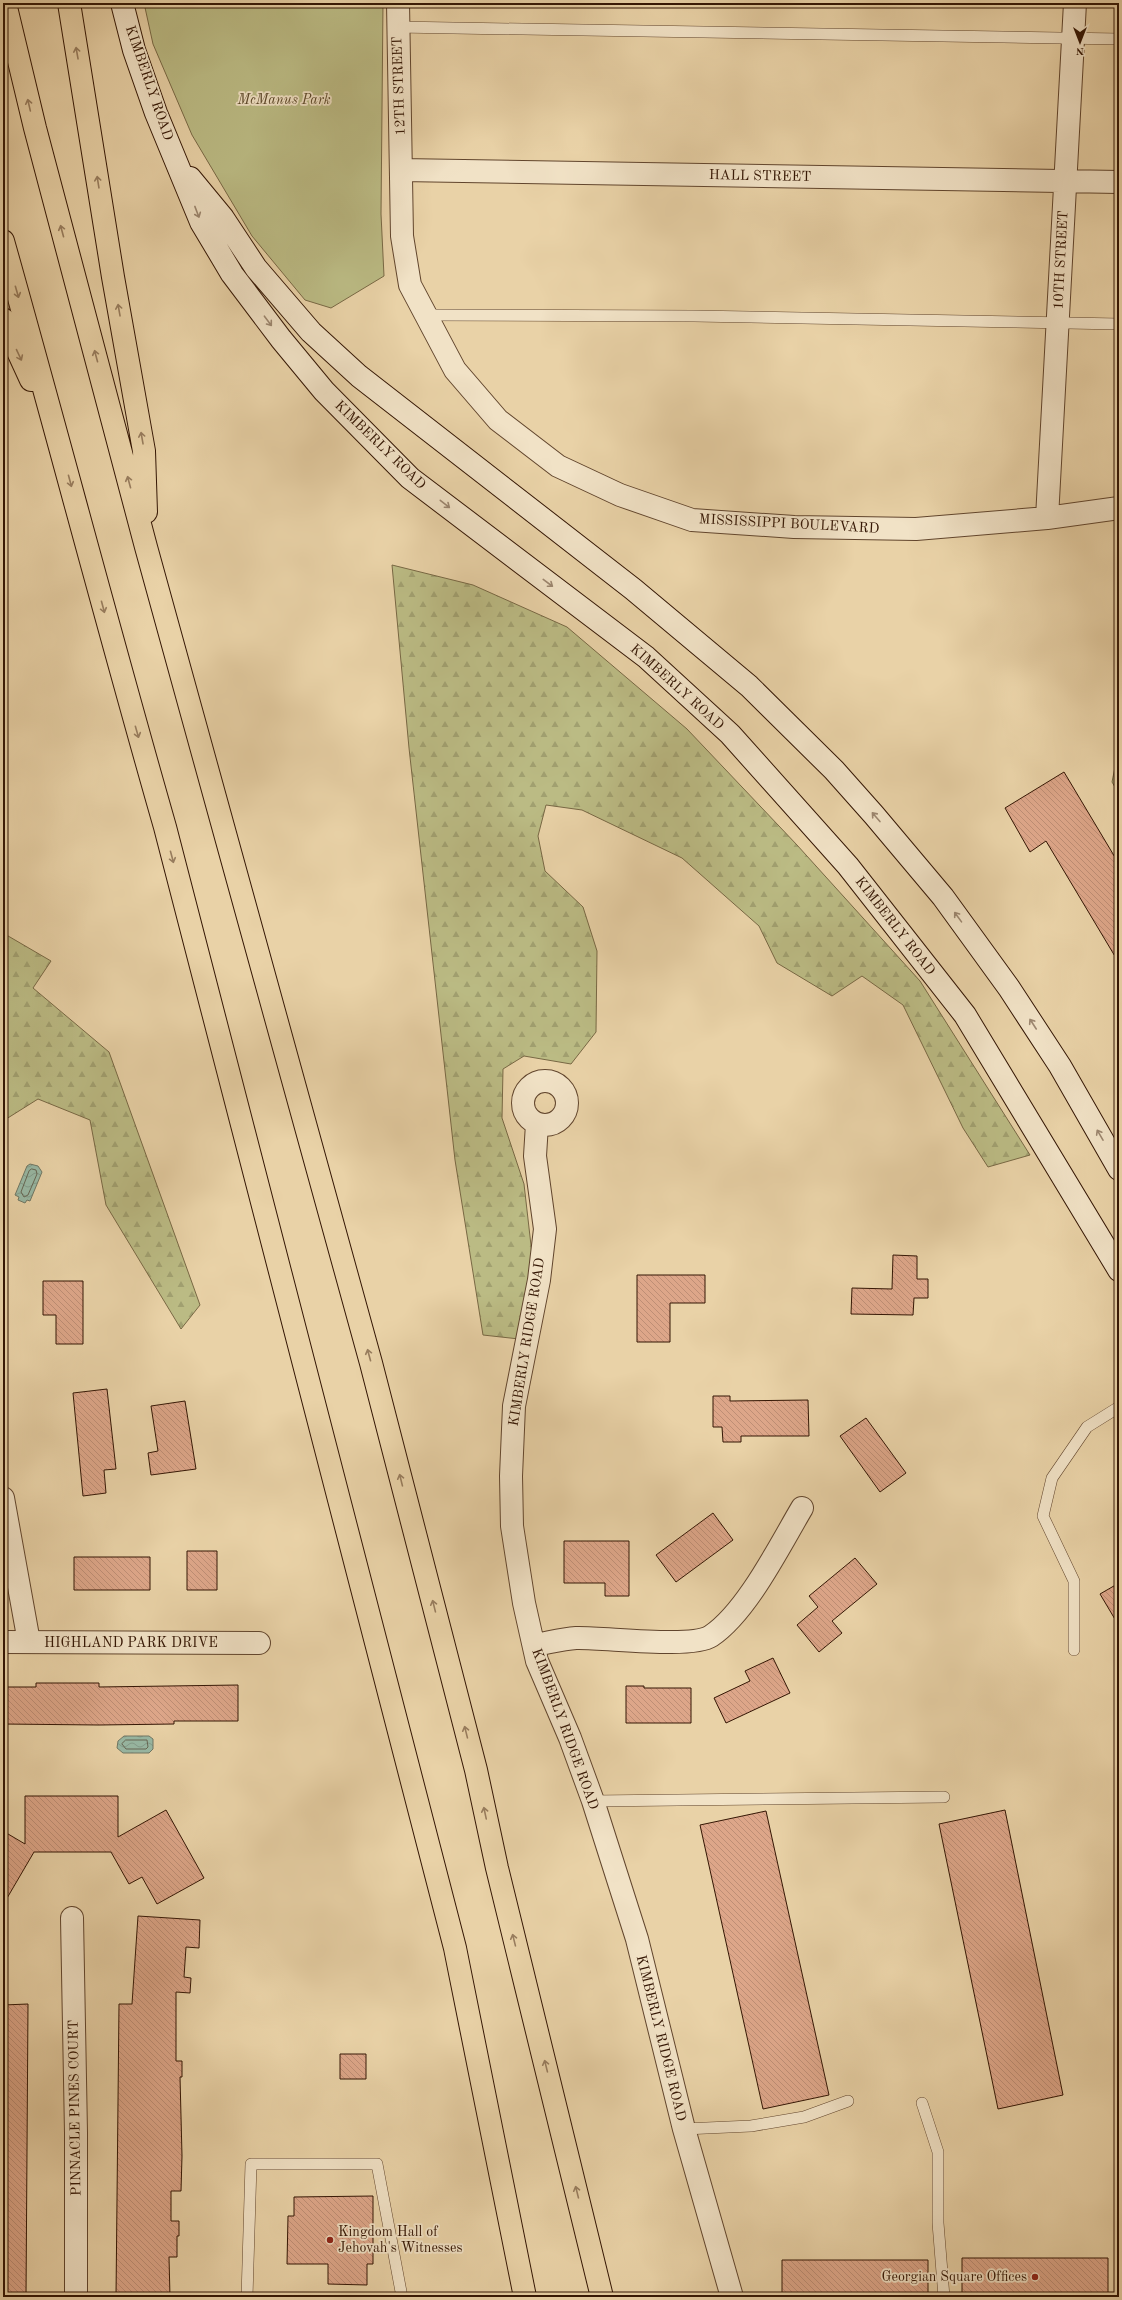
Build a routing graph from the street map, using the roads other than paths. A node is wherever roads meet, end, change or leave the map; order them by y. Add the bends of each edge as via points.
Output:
1 (5, 3) edge
2 (69, 3) edge
3 (122, 3) edge
4 (398, 3) edge
5 (1075, 3) edge
6 (397, 27) junction
7 (1073, 39) junction
8 (1119, 40) edge
9 (178, 163) junction
10 (401, 170) junction
11 (1066, 182) junction
12 (1119, 182) edge
13 (3, 241) edge
14 (425, 315) junction
15 (3, 319) edge
16 (1058, 323) junction
17 (1119, 324) edge
18 (60, 443) junction
19 (1119, 508) edge
20 (1047, 518) junction
21 (146, 547) junction
22 (537, 1124) dead end
23 (1119, 1169) edge
24 (1119, 1270) edge
25 (1119, 1407) edge
26 (3, 1498) edge
27 (802, 1508) dead end
28 (3, 1642) edge
29 (29, 1642) junction
30 (259, 1643) dead end
31 (534, 1645) junction
32 (1074, 1650) dead end
33 (944, 1797) dead end
34 (593, 1801) junction
35 (72, 1918) dead end
36 (848, 2101) dead end
37 (922, 2103) dead end
38 (684, 2129) junction
39 (586, 2230) junction
40 (76, 2297) edge
41 (247, 2297) edge
42 (402, 2297) edge
43 (525, 2297) edge
44 (599, 2297) edge
45 (602, 2297) edge
46 (732, 2297) edge
47 (944, 2297) edge

21 -> 1 highway via 35,128
21 -> 2 highway via 144,451
3 - 9 street, KIMBERLY ROAD via 134,50 156,113
4 - 6 street, 12TH STREET
5 - 7 street, 10TH STREET
6 - 7 lane
6 - 10 street, 12TH STREET
7 - 8 lane
7 - 11 street, 10TH STREET
23 -> 9 street, KIMBERLY ROAD via 1060,1066 1009,988 943,897 834,770 749,686 633,589 359,376 311,332 256,268 223,218
9 -> 24 street, KIMBERLY ROAD via 201,222 232,274 324,392 410,478 646,657 730,734 848,866 965,1015
10 - 11 street, HALL STREET
10 - 14 street, MISSISSIPPI BOULEVARD via 405,250 410,285
11 - 12 street, HALL STREET
11 - 16 street, 10TH STREET
13 -> 18 highway
14 - 16 lane via 686,316
14 - 20 street, MISSISSIPPI BOULEVARD via 455,370 504,424 558,466 620,495 692,520 794,527 916,529
15 -> 18 highway
16 - 17 lane
16 - 20 street, 10TH STREET
18 -> 43 highway via 113,648 165,827 455,1948
19 - 20 street, MISSISSIPPI BOULEVARD
39 -> 21 highway via 497,1868 476,1770 373,1371
22 - 31 street, KIMBERLY RIDGE ROAD via 535,1156 545,1229 539,1280 514,1406 510,1476 512,1526 524,1604
25 - 32 lane via 1087,1426 1052,1478 1044,1516 1074,1581
26 - 29 street
27 - 31 street via 755,1589 711,1636 691,1642 575,1638
28 - 29 street, HIGHLAND PARK DRIVE
29 - 30 street, HIGHLAND PARK DRIVE
31 - 34 street, KIMBERLY RIDGE ROAD via 537,1661 570,1738
33 - 34 lane
34 - 38 street, KIMBERLY RIDGE ROAD via 637,1939
35 - 40 street, PINNACLE PINES COURT
36 - 38 lane via 804,2117 751,2126
37 - 47 lane via 938,2152 938,2224
38 - 46 street, KIMBERLY RIDGE ROAD
39 - 44 highway
39 - 45 highway
41 - 42 lane via 251,2164 377,2164

